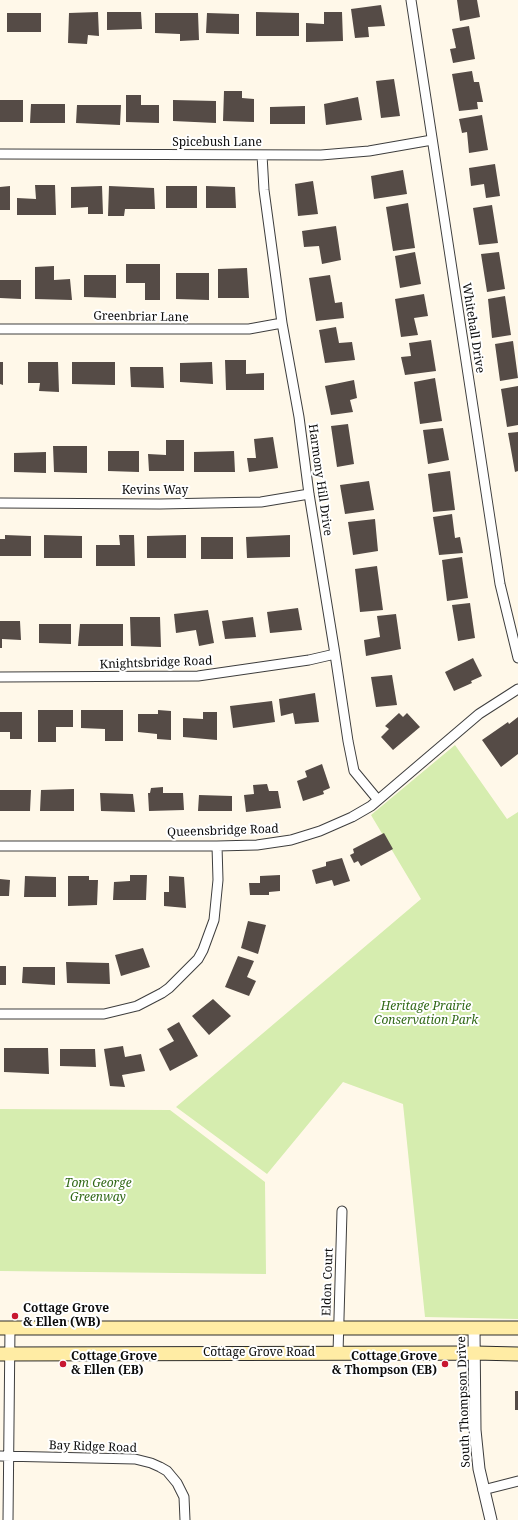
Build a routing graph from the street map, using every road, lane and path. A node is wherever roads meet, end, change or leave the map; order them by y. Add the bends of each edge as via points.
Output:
1 (411, 0) edge
2 (432, 140) junction
3 (0, 154) edge
4 (262, 155) junction
5 (282, 323) junction
6 (0, 329) edge
7 (309, 494) junction
8 (0, 503) edge
9 (336, 654) junction
10 (518, 658) edge
11 (0, 677) edge
12 (518, 689) edge
13 (378, 800) junction
14 (0, 846) edge
15 (217, 846) junction
16 (0, 1014) edge
17 (342, 1211) dead end
18 (5, 1328) edge
19 (338, 1328) junction
20 (518, 1328) edge
21 (474, 1329) junction
22 (338, 1353) junction
23 (475, 1353) junction
24 (5, 1354) edge
25 (518, 1354) edge
26 (4, 1456) edge
27 (518, 1482) edge
28 (483, 1490) junction
29 (8, 1520) edge
30 (186, 1520) edge
31 (491, 1520) edge

1 - 2 street, Whitehall Drive
2 - 4 street, Spicebush Lane via 369,151 321,155
2 - 10 street, Whitehall Drive via 500,584
3 - 4 street, Spicebush Lane
4 - 5 street, Harmony Hill Drive via 264,190
5 - 6 street, Greenbriar Lane via 249,329
5 - 7 street, Harmony Hill Drive via 299,417
7 - 8 street, Kevins Way via 261,502
7 - 9 street, Harmony Hill Drive
9 - 11 street, Knightsbridge Road via 198,676
9 - 13 street, Harmony Hill Drive via 354,771
12 - 13 street, Queensbridge Road via 479,714
13 - 15 street, Queensbridge Road via 352,817 291,840 257,845
14 - 15 street, Queensbridge Road
15 - 16 street via 218,880 214,920 203,950 198,959 162,994 137,1006 104,1014
17 - 19 street, Eldon Court
18 - 19 main road, Cottage Grove Road
18 - 24 street
19 - 21 main road, Cottage Grove Road
19 - 22 street, Eldon Court
20 - 21 main road, Cottage Grove Road
21 - 23 street, South Thompson Drive
22 - 23 main road, Cottage Grove Road
22 - 24 main road, Cottage Grove Road
23 - 25 main road, Cottage Grove Road
23 - 28 street, South Thompson Drive via 476,1430
24 - 26 street
26 - 29 street
26 - 30 street, Bay Ridge Road via 135,1459 151,1463 167,1471 177,1483 184,1497
27 - 28 street
28 - 31 street, South Thompson Drive

